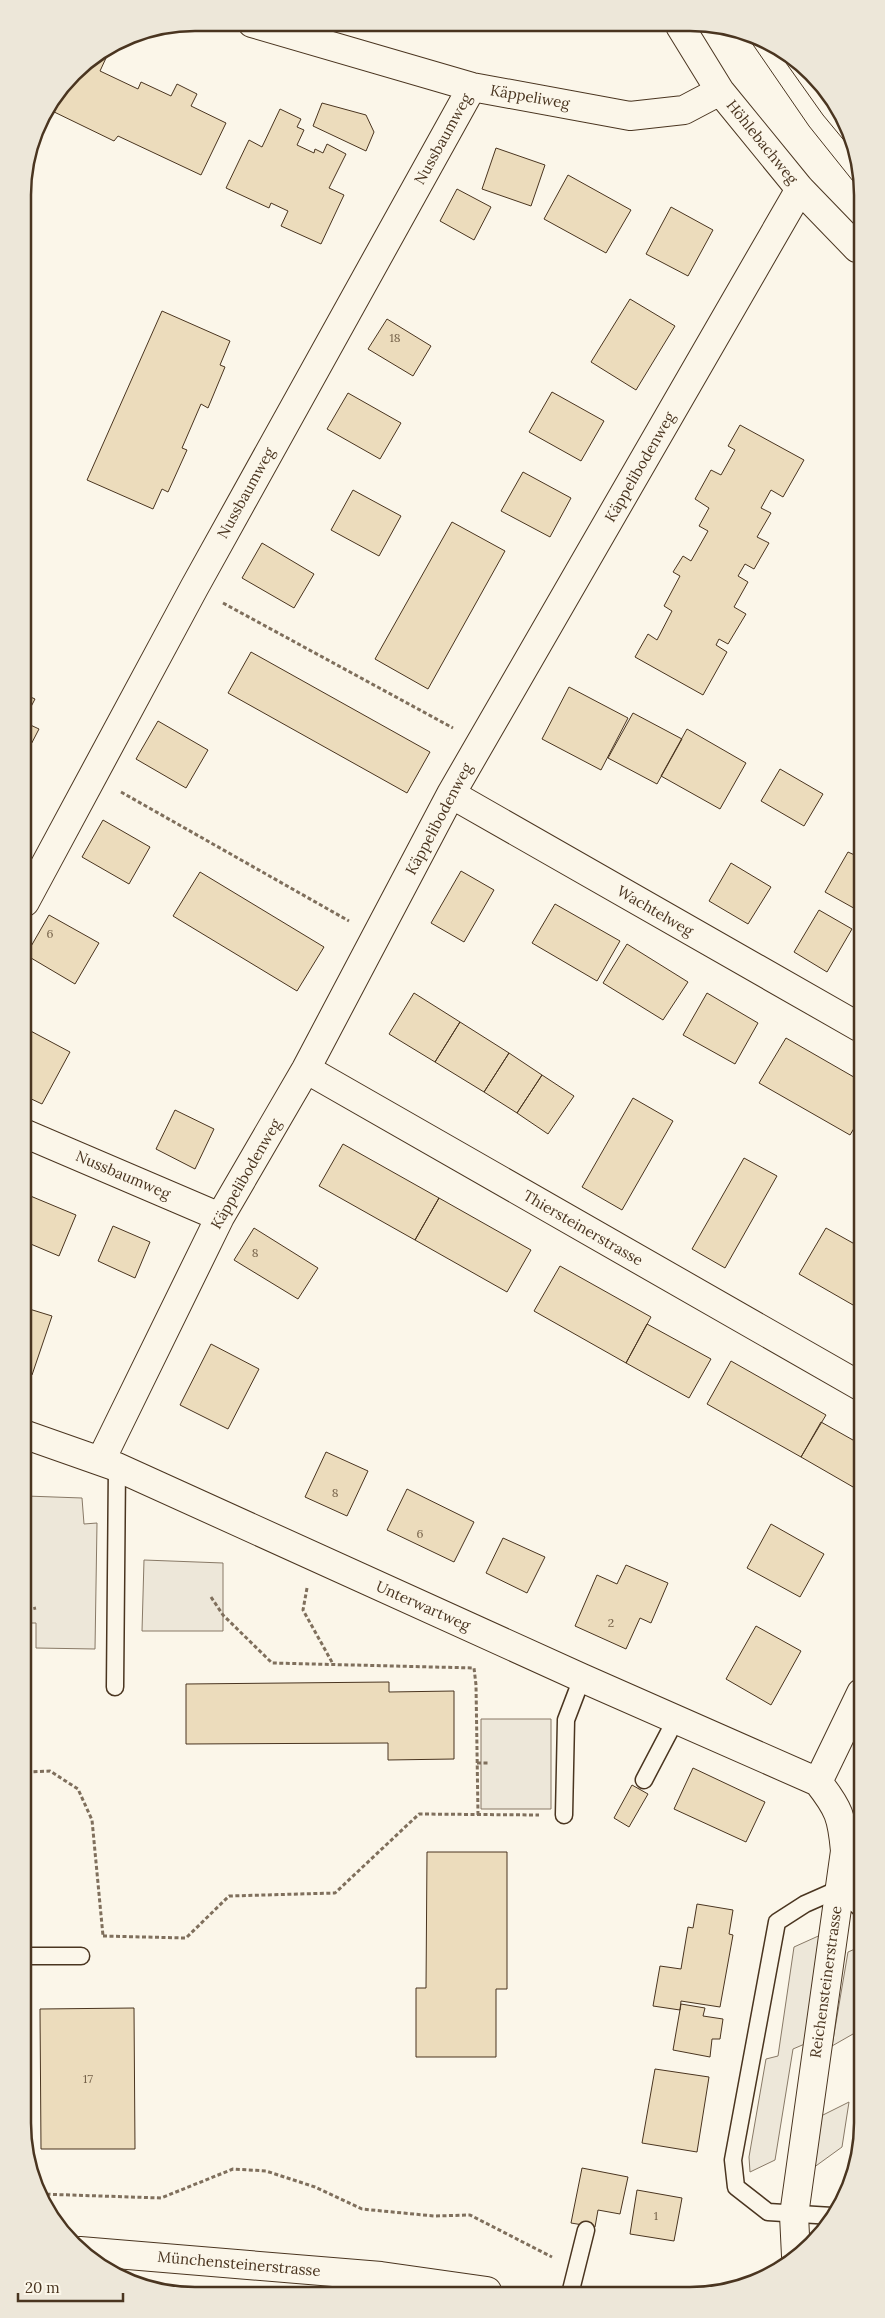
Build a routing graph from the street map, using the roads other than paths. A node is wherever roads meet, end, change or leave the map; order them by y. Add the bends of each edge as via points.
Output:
1 (280, 31) edge
2 (683, 31) edge
3 (472, 86) junction
4 (720, 91) junction
5 (800, 189) junction
6 (854, 245) edge
7 (451, 794) junction
8 (32, 890) edge
9 (854, 1024) edge
10 (306, 1069) junction
11 (32, 1136) edge
12 (220, 1216) junction
13 (853, 1382) edge
14 (31, 1436) edge
15 (109, 1464) junction
16 (582, 1678) junction
17 (115, 1687) dead end
18 (853, 1709) edge
19 (676, 1719) junction
20 (644, 1780) dead end
21 (818, 1782) junction
22 (564, 1815) road end
23 (839, 1889) junction
24 (853, 1902) edge
25 (31, 1956) edge
26 (81, 1956) road end
27 (794, 2215) junction
28 (825, 2216) edge
29 (586, 2230) dead end
30 (796, 2248) edge
31 (95, 2252) edge
32 (459, 2287) edge
33 (572, 2287) edge

1 - 3 street, Käppeliweg
2 - 4 street, Höhlebachweg
3 - 4 street, Käppeliweg via 630,116 684,110
3 - 8 street, Nussbaumweg via 194,588
4 - 5 street, Höhlebachweg
5 - 6 street, Höhlebachweg
5 - 7 street, Käppelibodenweg
7 - 9 street, Wachtelweg
7 - 10 street, Käppelibodenweg
10 - 12 street, Käppelibodenweg
10 - 13 street, Thiersteinerstrasse
11 - 12 street, Nussbaumweg
12 - 15 street, Käppelibodenweg
14 - 15 street, Unterwartweg
15 - 16 street, Unterwartweg
15 - 17 lane
16 - 19 street, Unterwartweg
16 - 22 lane via 566,1720
18 - 21 street
19 - 20 lane
19 - 21 street, Unterwartweg
21 - 23 street, Reichensteinerstrasse via 836,1805 842,1823 844,1851
23 - 24 lane
23 - 27 street, Reichensteinerstrasse
23 - 27 lane via 776,1922 733,2160 736,2186 768,2212
25 - 26 lane
27 - 28 lane
27 - 30 street, Reichensteinerstrasse
29 - 33 lane
31 - 32 street, Münchensteinerstrasse via 381,2276

